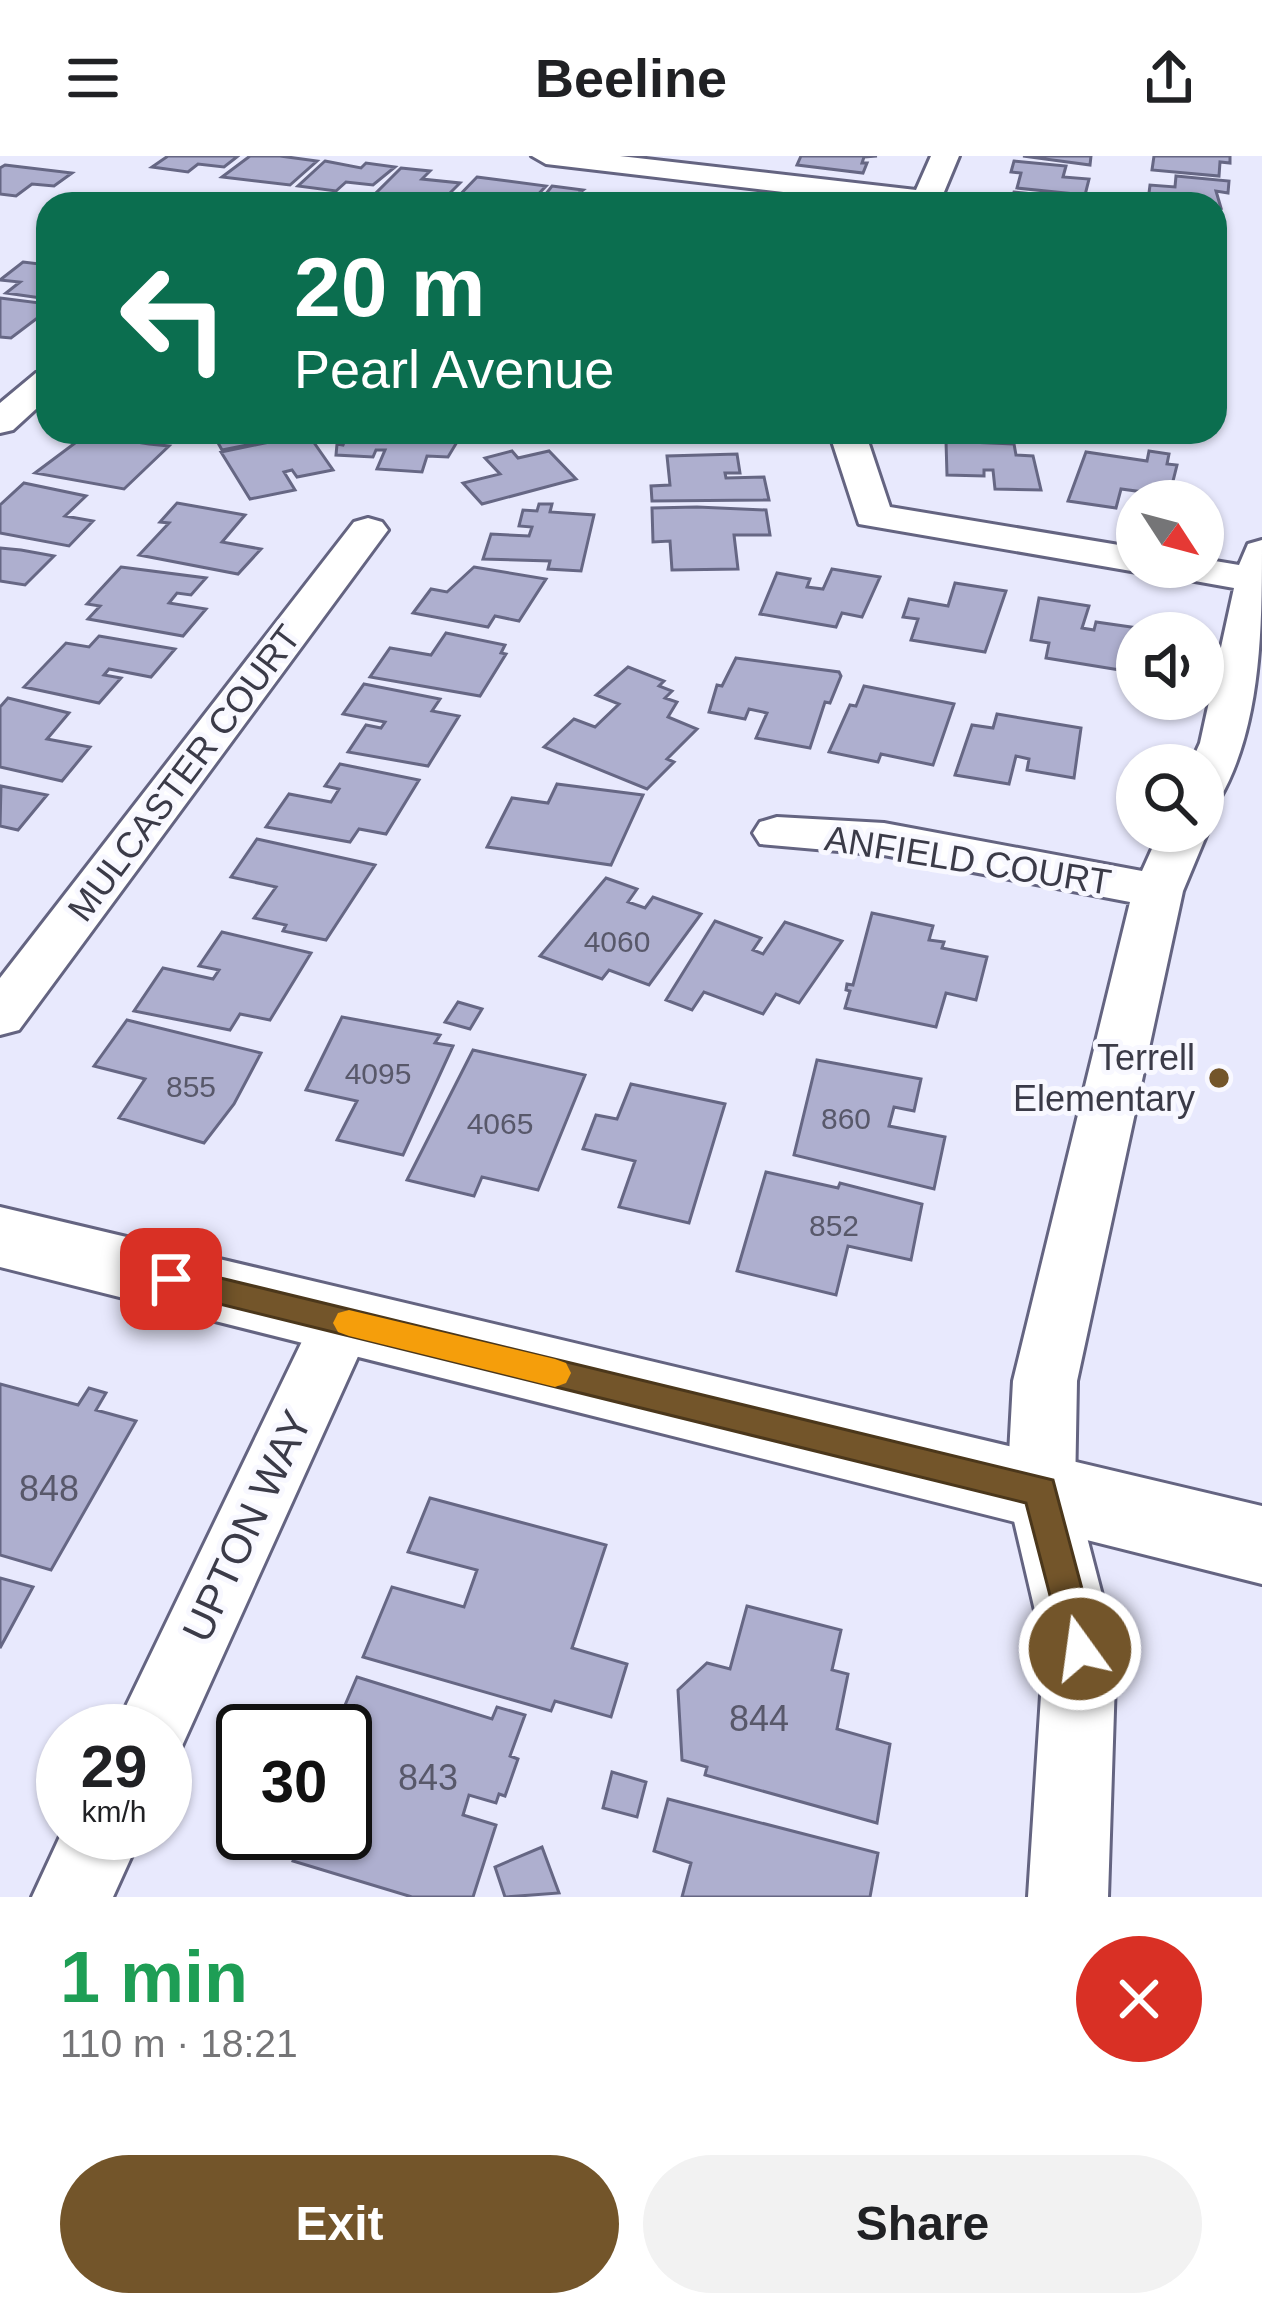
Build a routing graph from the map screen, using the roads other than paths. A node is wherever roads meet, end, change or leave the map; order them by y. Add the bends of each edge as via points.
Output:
1 (546, 156) edge
2 (945, 156) edge
3 (858, 192) edge
4 (930, 192) edge
5 (36, 390) edge
6 (0, 422) edge
7 (851, 444) edge
8 (368, 530) dead end
9 (1116, 556) edge
10 (1224, 566) edge
11 (1260, 566) edge
12 (1222, 744) edge
13 (777, 833) dead end
14 (1175, 852) edge
15 (1158, 891) junction
16 (0, 1016) edge
17 (0, 1237) edge
18 (343, 1321) junction
19 (1041, 1491) junction
20 (1262, 1545) edge
21 (164, 1704) edge
22 (90, 1860) edge
23 (72, 1897) edge
24 (1068, 1897) edge

1 - 3 street
2 - 4 street
5 - 6 street
7 - 9 street via 873,516
8 - 16 street, MULCASTER COURT
10 - 11 street
11 - 12 street
13 - 15 street, ANFIELD COURT via 884,839
14 - 15 street
15 - 19 street via 1045,1381
17 - 18 street
18 - 19 street
18 - 21 street, UPTON WAY
19 - 20 street
19 - 24 street via 1080,1649
22 - 23 street

